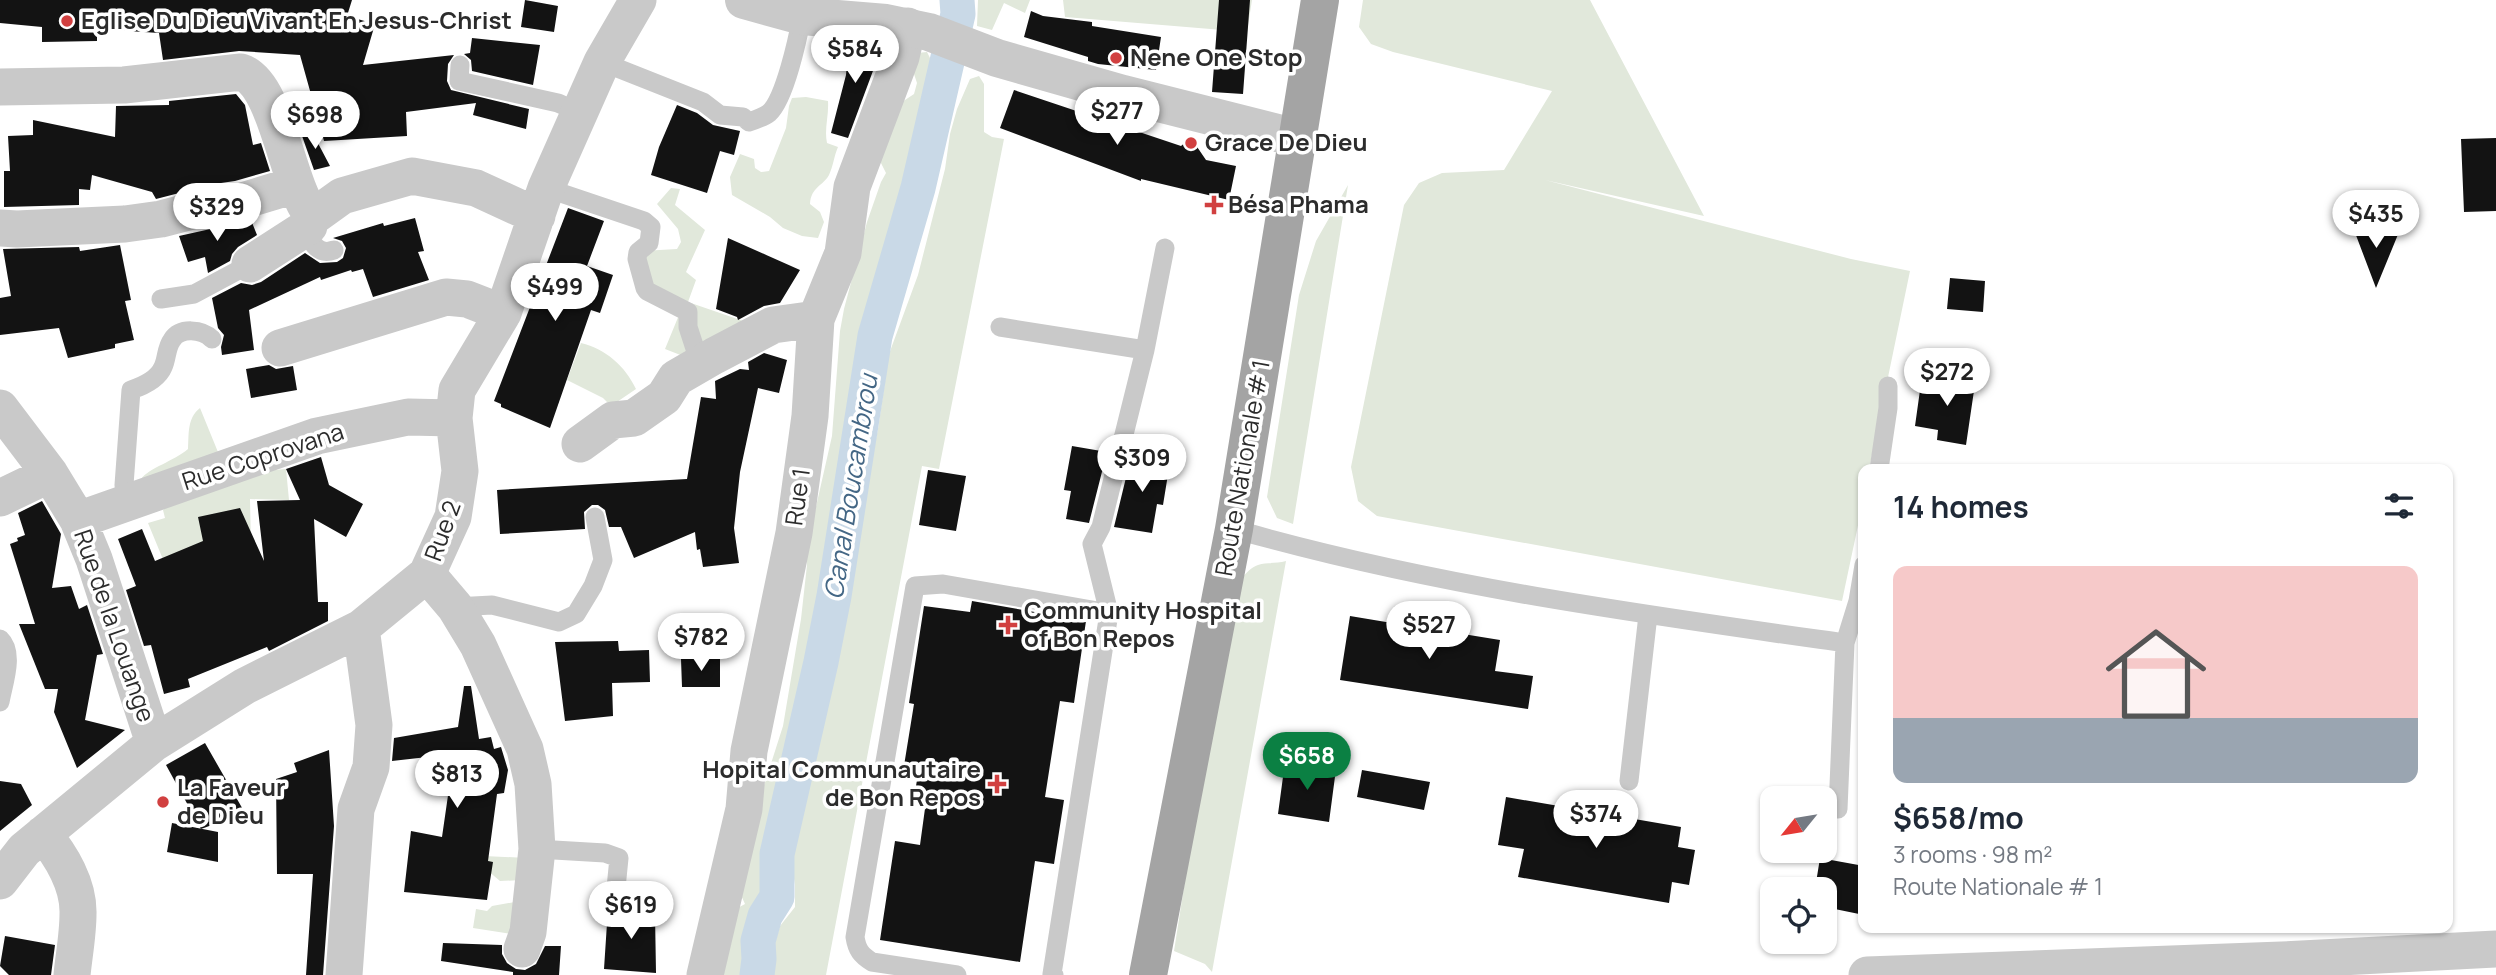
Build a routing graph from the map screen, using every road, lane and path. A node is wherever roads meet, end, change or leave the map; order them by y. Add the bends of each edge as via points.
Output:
1 (638, 0) edge
2 (744, 0) edge
3 (1320, 0) edge
4 (802, 16) junction
5 (919, 29) junction
6 (602, 62) junction
7 (460, 65) dead end
8 (0, 87) edge
9 (581, 113) junction
10 (1297, 138) junction
11 (542, 202) junction
12 (311, 220) junction
13 (0, 228) edge
14 (1165, 248) dead end
15 (250, 264) joint
16 (161, 299) dead end
17 (503, 313) junction
18 (816, 319) junction
19 (1000, 327) dead end
20 (212, 339) dead end
21 (281, 348) dead end
22 (1145, 350) junction
23 (700, 364) junction
24 (1888, 386) dead end
25 (0, 408) edge
26 (454, 418) junction
27 (580, 444) dead end
28 (1880, 464) edge
29 (50, 474) junction
30 (0, 498) edge
31 (127, 502) junction
32 (595, 517) dead end
33 (78, 520) junction
34 (1234, 529) junction
35 (428, 574) junction
36 (1858, 601) edge
37 (455, 607) junction
38 (1108, 612) junction
39 (1648, 615) junction
40 (361, 628) junction
41 (0, 639) edge
42 (1845, 643) junction
43 (0, 702) edge
44 (154, 743) junction
45 (1629, 781) dead end
46 (1838, 809) dead end
47 (22, 843) edge
48 (537, 849) junction
49 (0, 881) edge
50 (615, 898) dead end
51 (522, 949) dead end
52 (2496, 949) edge
53 (2330, 966) edge
54 (72, 975) edge
55 (344, 975) edge
56 (705, 975) edge
57 (957, 975) edge
58 (1053, 975) edge
59 (1148, 975) edge
60 (1867, 975) edge

1 - 6 street, Rue 2
2 - 4 street
3 - 10 main road, Route Nationale # 1
4 - 5 street
4 - 6 lane via 778,100 770,112 749,122 720,115 703,102
5 - 10 street via 996,58
5 - 18 street, Rue 1 via 901,57 852,187 843,253
6 - 9 street, Rue 2
7 - 9 lane via 459,81 558,103
8 - 12 street via 124,85 241,72 258,83
9 - 11 street, Rue 2
10 - 34 main road, Route Nationale # 1
11 - 12 street via 412,176 342,197
11 - 17 street, Rue 2
11 - 23 lane via 644,221 651,227 649,243 637,259 645,288 688,312
12 - 13 street via 239,202 149,220
12 - 15 street
14 - 22 lane
15 - 16 lane via 194,294
17 - 21 street via 467,299 446,297
17 - 26 street, Rue 2 via 457,390
18 - 23 street via 774,325
18 - 56 street, Rue 1 via 810,416 794,533 749,751 744,809
19 - 22 lane
20 - 31 lane via 192,330 178,334 172,339 163,369 149,383 131,390 124,485
22 - 38 lane via 1101,527 1092,544
23 - 27 street via 676,378 664,397 634,418 612,420
24 - 28 lane
25 - 29 street, Rue de la Louange
26 - 31 street, Rue Coprovana via 408,417 317,436
26 - 35 street, Rue 2 via 460,471 453,517
29 - 30 street
29 - 33 street, Rue de la Louange
31 - 33 street, Rue Coprovana
32 - 37 lane via 603,560 576,614 559,622 492,605
33 - 44 street, Rue de la Louange
34 - 39 lane via 1448,580
34 - 59 main road, Route Nationale # 1
35 - 37 street
35 - 40 street, Rue 2
36 - 42 lane
37 - 48 street via 478,645 525,750 533,784
38 - 57 lane via 943,584 915,586 855,937 857,948 872,962
38 - 58 lane
39 - 42 lane
39 - 45 lane
40 - 44 street, Rue 2 via 245,686
40 - 55 street via 374,725 371,767 356,809
41 - 43 lane via 8,654
42 - 46 lane
44 - 47 street, Rue 2
47 - 49 street, Rue 2
47 - 54 street via 57,851 70,877 78,912
48 - 50 lane via 619,858
48 - 51 street
52 - 53 street
53 - 60 street

